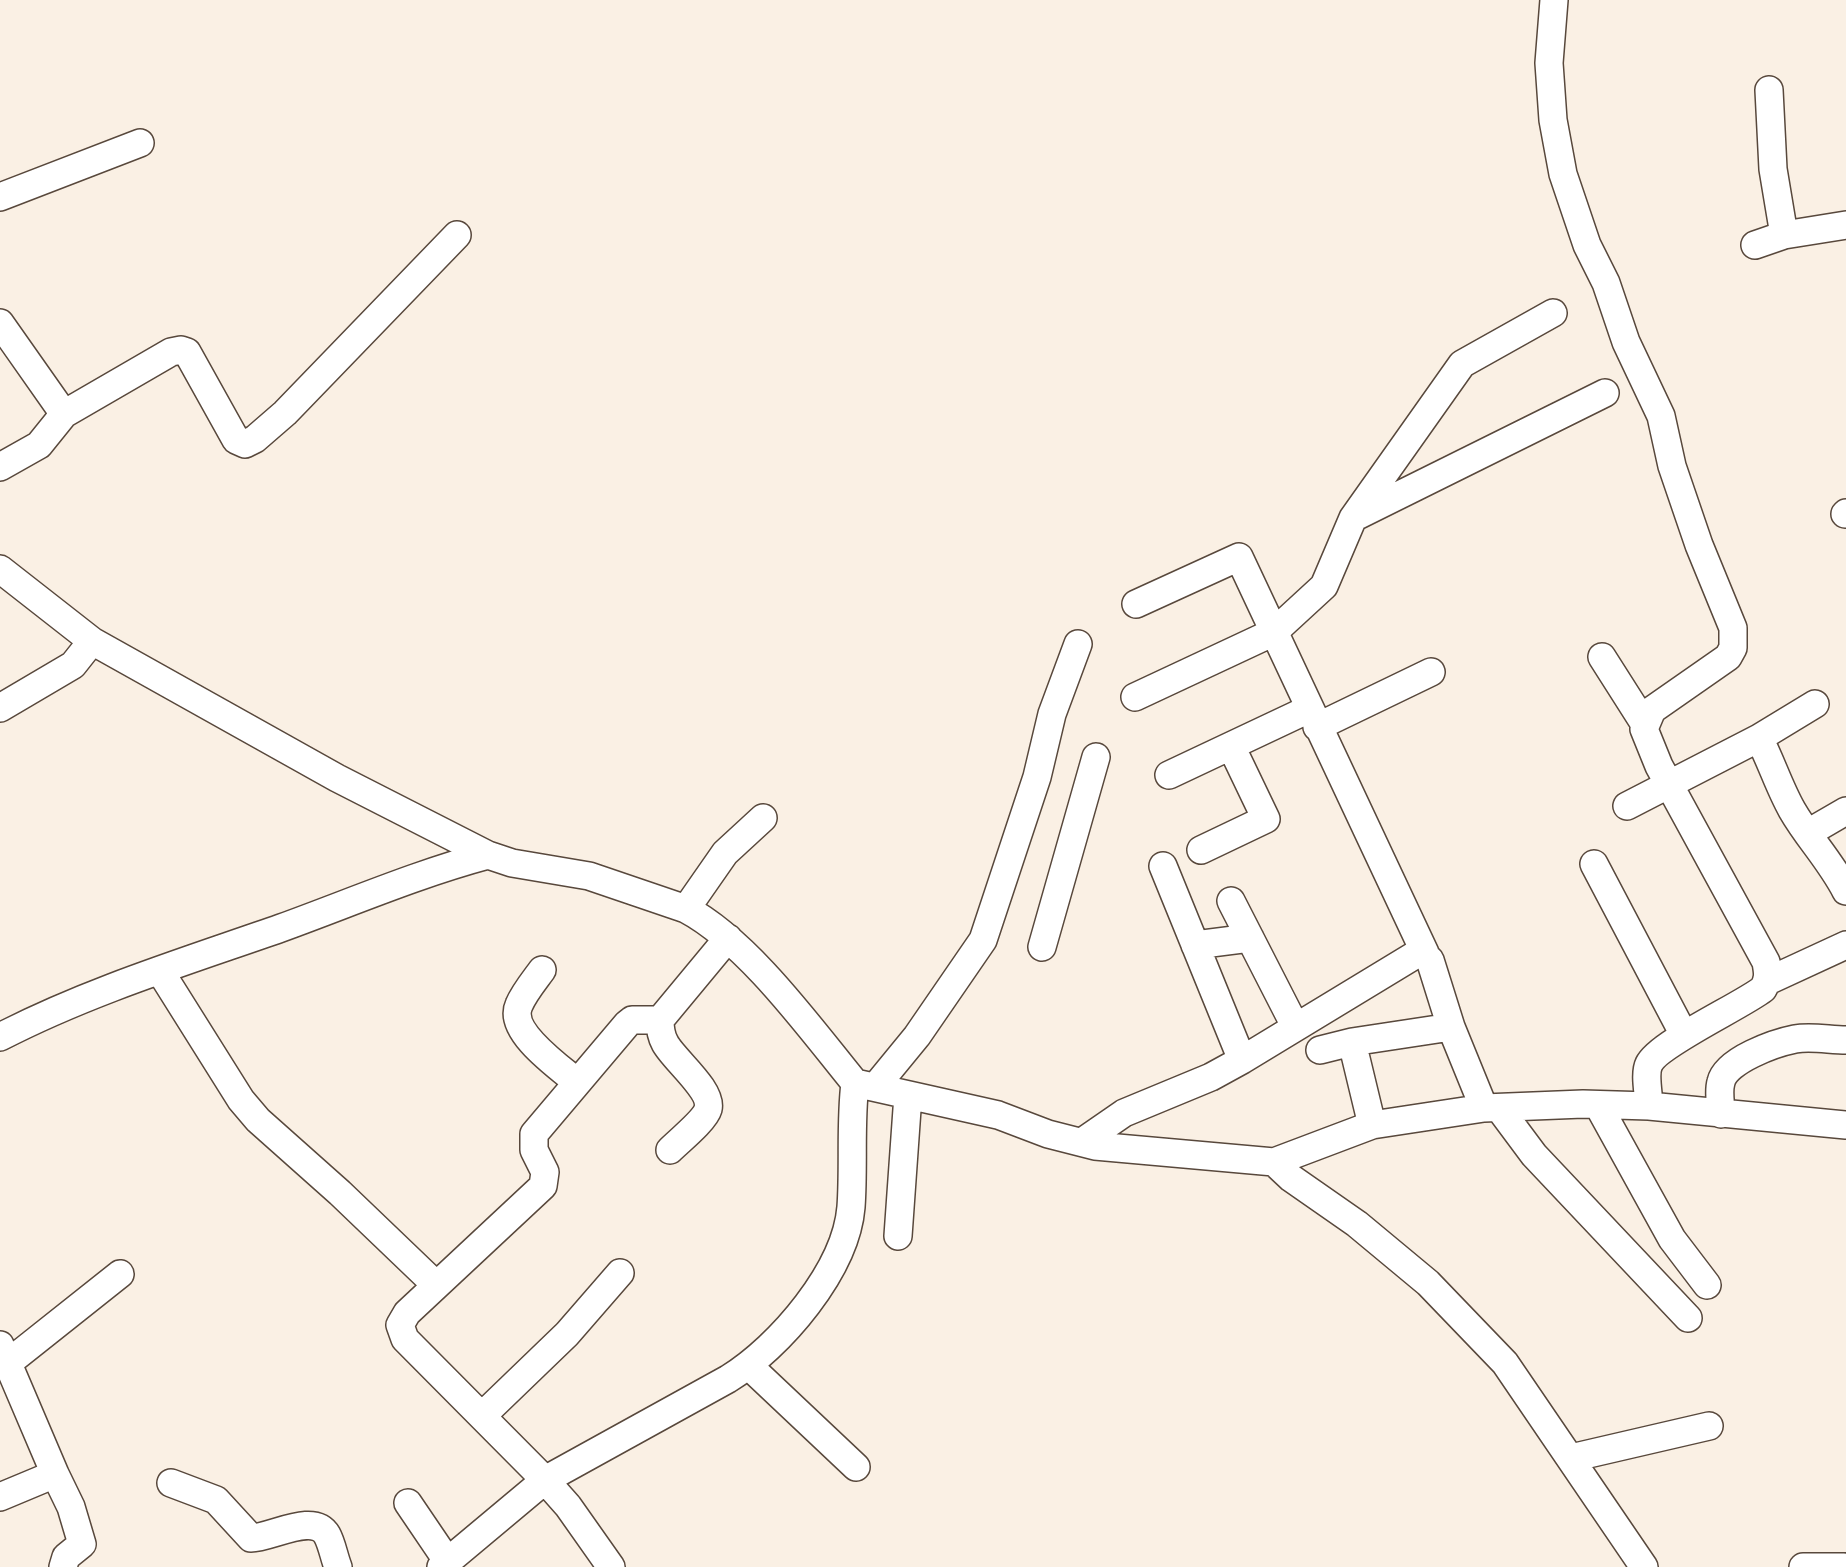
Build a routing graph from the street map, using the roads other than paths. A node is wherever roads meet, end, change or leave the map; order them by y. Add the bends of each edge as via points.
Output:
1 (1554, 0) edge
2 (1769, 90) dead end
3 (141, 143) dead end
4 (0, 197) edge
5 (1846, 225) edge
6 (457, 235) dead end
7 (1784, 235) junction
8 (1755, 245) dead end
9 (1553, 313) dead end
10 (0, 323) edge
11 (1605, 393) dead end
12 (64, 414) junction
13 (0, 467) edge
14 (1353, 518) junction
15 (0, 569) edge
16 (1136, 604) dead end
17 (1274, 632) junction
18 (92, 641) junction
19 (1078, 644) dead end
20 (1602, 657) dead end
21 (1431, 672) dead end
22 (1135, 697) dead end
23 (1815, 704) dead end
24 (0, 708) edge
25 (1313, 718) junction
26 (1644, 723) junction
27 (1759, 738) junction
28 (1231, 746) junction
29 (1096, 757) dead end
30 (1169, 775) dead end
31 (1670, 785) junction
32 (1627, 806) dead end
33 (1846, 811) edge
34 (763, 818) dead end
35 (1808, 833) junction
36 (1201, 850) dead end
37 (488, 855) junction
38 (1594, 864) dead end
39 (1163, 866) dead end
40 (1846, 891) edge
41 (1231, 901) dead end
42 (686, 909) junction
43 (728, 938) junction
44 (1251, 939) junction
45 (1195, 945) junction
46 (1846, 945) edge
47 (1042, 947) dead end
48 (1425, 953) junction
49 (542, 970) dead end
50 (160, 971) junction
51 (1768, 981) junction
52 (660, 1020) junction
53 (1296, 1026) junction
54 (1451, 1027) junction
55 (1684, 1035) junction
56 (0, 1037) edge
57 (1846, 1040) edge
58 (1352, 1042) junction
59 (1320, 1050) dead end
60 (1242, 1060) junction
61 (577, 1082) junction
62 (866, 1084) junction
63 (908, 1095) junction
64 (1598, 1105) junction
65 (1649, 1107) junction
66 (1492, 1108) junction
67 (1721, 1114) junction
68 (1372, 1125) junction
69 (1846, 1125) edge
70 (1082, 1142) junction
71 (669, 1150) dead end
72 (1274, 1162) junction
73 (898, 1236) dead end
74 (620, 1273) dead end
75 (120, 1274) dead end
76 (436, 1285) junction
77 (1707, 1285) dead end
78 (1688, 1318) dead end
79 (4, 1354) edge
80 (749, 1366) junction
81 (10, 1394) edge
82 (483, 1415) junction
83 (1709, 1426) dead end
84 (1571, 1458) junction
85 (856, 1467) dead end
86 (55, 1474) junction
87 (544, 1480) junction
88 (171, 1483) dead end
89 (0, 1497) edge
90 (408, 1503) dead end
91 (444, 1564) edge
92 (63, 1567) edge
93 (338, 1567) edge
94 (611, 1567) edge
95 (1644, 1567) edge
96 (1803, 1567) edge
97 (1844, 1567) edge

1 - 26 street via 1549,63 1553,120 1563,174 1626,342 1661,416 1672,466 1733,628 1733,648 1728,657 1652,711
2 - 7 street via 1773,169
3 - 4 street
5 - 7 street
6 - 12 street via 285,413 255,439 244,444 236,440 187,352 182,350 171,352
7 - 8 street
9 - 14 street via 1462,364
10 - 12 street
11 - 14 street
12 - 13 street via 39,445
14 - 17 street via 1324,586
15 - 18 street
16 - 17 street via 1239,557
17 - 22 street
17 - 25 street
18 - 24 street via 73,665
18 - 37 street via 337,778
19 - 62 street via 1052,714 1037,777 983,940 916,1036
20 - 26 street
21 - 25 street
23 - 27 street
25 - 28 street
25 - 48 street
26 - 31 street via 1645,734
27 - 31 street
27 - 35 street via 1790,807
28 - 30 street
28 - 36 street via 1266,819
29 - 47 street
31 - 32 street
31 - 51 street via 1766,962
33 - 35 street
34 - 42 street via 724,853
35 - 40 street
37 - 42 street via 589,876
37 - 50 street via 417,875
38 - 55 street
39 - 45 street
41 - 44 street
42 - 43 street
43 - 52 street
43 - 62 street
44 - 45 street
44 - 53 street
45 - 60 street
46 - 51 street
48 - 53 street via 1416,954
48 - 54 street
49 - 61 street via 518,1006 516,1017 530,1040
50 - 56 street via 95,994
50 - 76 street via 241,1100 258,1120
51 - 55 street via 1752,997
52 - 61 street via 632,1020
52 - 71 street via 665,1043 708,1101 702,1118
53 - 60 street
54 - 58 street
54 - 66 street
55 - 65 street via 1648,1064
57 - 67 street via 1797,1039 1735,1063 1720,1084
58 - 59 street
58 - 68 street
60 - 70 street via 1124,1113
61 - 76 street via 534,1134 534,1150 545,1172 543,1186
62 - 63 street
62 - 80 street via 852,1111 851,1209 839,1251 823,1283
63 - 70 street via 998,1115
63 - 73 street
64 - 65 street
64 - 66 street
64 - 77 street via 1672,1239
65 - 67 street
66 - 68 street
66 - 78 street
67 - 69 street
68 - 72 street
70 - 72 street
72 - 84 street via 1428,1283 1505,1363
74 - 82 street via 567,1334
75 - 79 street
76 - 82 street via 401,1319 400,1332
79 - 81 street
80 - 85 street
80 - 87 street
81 - 86 street
82 - 87 street
83 - 84 street
84 - 95 street
86 - 89 street
86 - 92 street via 71,1507 82,1544 66,1557
87 - 91 street
87 - 94 street via 568,1506
88 - 93 street via 216,1500 251,1538 311,1524 321,1528
90 - 91 street
96 - 97 street

